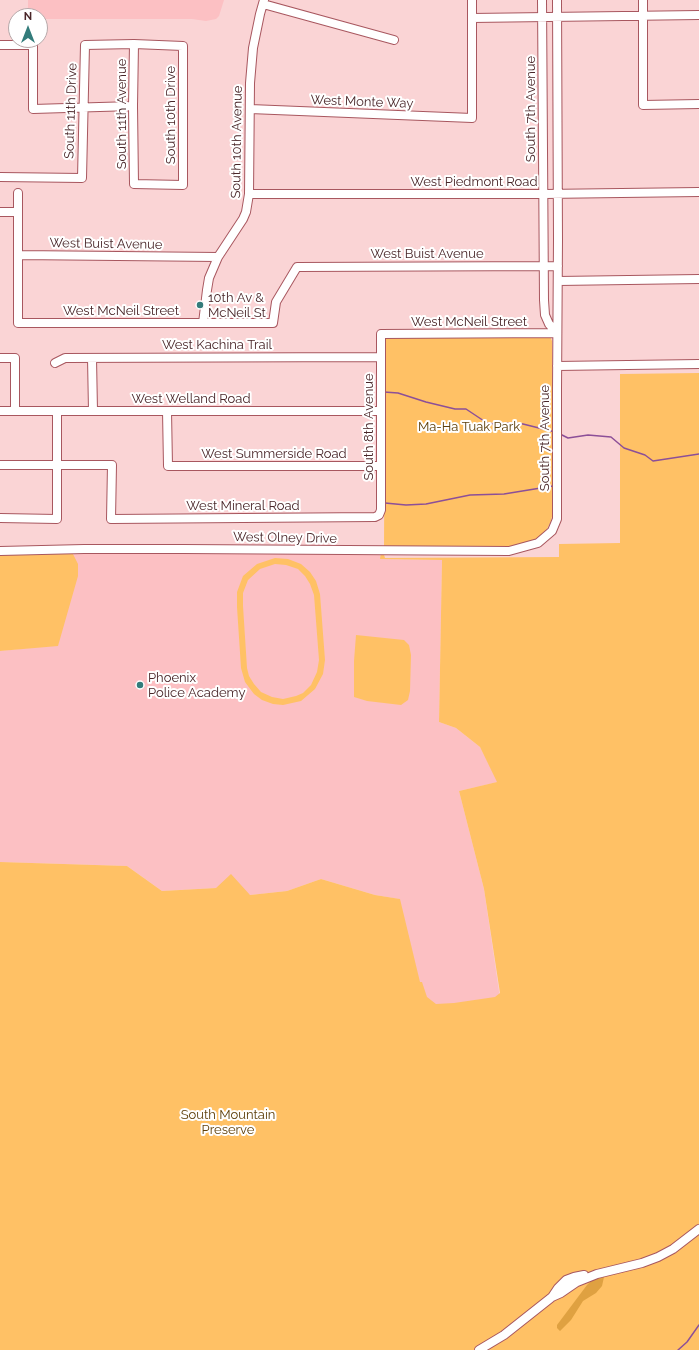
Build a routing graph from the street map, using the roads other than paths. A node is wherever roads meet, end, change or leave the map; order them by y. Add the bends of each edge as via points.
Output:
1 (472, 0) edge
2 (542, 0) edge
3 (557, 0) edge
4 (643, 0) edge
5 (263, 2) edge
6 (699, 15) edge
7 (643, 16) junction
8 (543, 17) junction
9 (558, 17) junction
10 (472, 18) junction
11 (394, 40) dead end
12 (134, 44) junction
13 (0, 45) edge
14 (699, 104) edge
15 (133, 106) junction
16 (84, 108) junction
17 (250, 109) junction
18 (0, 177) edge
19 (134, 184) joint
20 (699, 192) edge
21 (558, 193) junction
22 (18, 194) dead end
23 (250, 194) junction
24 (544, 194) junction
25 (0, 212) edge
26 (18, 212) junction
27 (18, 255) junction
28 (218, 257) junction
29 (544, 266) junction
30 (558, 266) junction
31 (699, 279) edge
32 (558, 281) junction
33 (203, 323) junction
34 (273, 323) joint
35 (557, 333) junction
36 (381, 334) joint
37 (381, 357) junction
38 (0, 358) edge
39 (92, 358) junction
40 (55, 363) dead end
41 (699, 364) edge
42 (557, 366) junction
43 (0, 411) edge
44 (15, 411) junction
45 (57, 411) junction
46 (93, 411) junction
47 (167, 411) junction
48 (381, 411) junction
49 (57, 464) junction
50 (0, 465) edge
51 (381, 466) junction
52 (375, 517) joint
53 (0, 518) edge
54 (557, 519) joint
55 (0, 551) edge
56 (699, 1229) edge
57 (479, 1350) edge

1 - 10 street
2 - 8 street, South 7th Avenue
3 - 9 street, South 7th Avenue
4 - 7 street
5 - 11 street
5 - 17 street, South 10th Avenue via 253,48
6 - 7 street
7 - 9 street
7 - 14 street via 642,105
8 - 9 street
8 - 10 street
8 - 24 street, South 7th Avenue
9 - 21 street, South 7th Avenue
10 - 17 street, West Monte Way via 472,118
12 - 15 street, South 11th Avenue
12 - 16 street, South 11th Drive via 85,45
12 - 19 street, South 10th Drive via 183,46 182,185
13 - 16 street via 33,45 33,109
15 - 16 street
15 - 19 street, South 11th Avenue
16 - 18 street, South 11th Drive via 82,178
17 - 23 street, South 10th Avenue
20 - 21 street, West Piedmont Road
21 - 24 street, West Piedmont Road
21 - 30 street, South 7th Avenue
22 - 26 street
23 - 24 street, West Piedmont Road
23 - 28 street, South 10th Avenue via 243,219
24 - 29 street, South 7th Avenue
25 - 26 street
26 - 27 street
27 - 28 street, West Buist Avenue
27 - 33 street, West McNeil Street via 18,323
28 - 33 street, South 10th Avenue via 209,278
29 - 30 street, West Buist Avenue
29 - 34 street, West Buist Avenue via 297,267 276,302
29 - 35 street, South 7th Avenue via 546,315 549,324
30 - 32 street, South 7th Avenue
31 - 32 street
32 - 35 street, South 7th Avenue
33 - 34 street, West McNeil Street
35 - 36 street, West McNeil Street
35 - 42 street, South 7th Avenue
36 - 37 street, South 8th Avenue
37 - 39 street, West Kachina Trail
37 - 48 street, South 8th Avenue
38 - 44 street via 15,358
39 - 40 street, West Kachina Trail via 65,358
39 - 46 street
41 - 42 street
42 - 54 street, South 7th Avenue
43 - 44 street, West Welland Road
44 - 45 street, West Welland Road
45 - 46 street, West Welland Road
45 - 49 street
46 - 47 street, West Welland Road
47 - 48 street, West Welland Road
47 - 51 street, West Summerside Road via 168,466
48 - 51 street, South 8th Avenue
49 - 50 street
49 - 52 street, West Mineral Road via 112,464 111,518
49 - 53 street via 57,519
51 - 52 street, South 8th Avenue via 381,510
54 - 55 street, West Olney Drive via 552,531 538,543 509,551
56 - 57 street via 658,1257 577,1282

